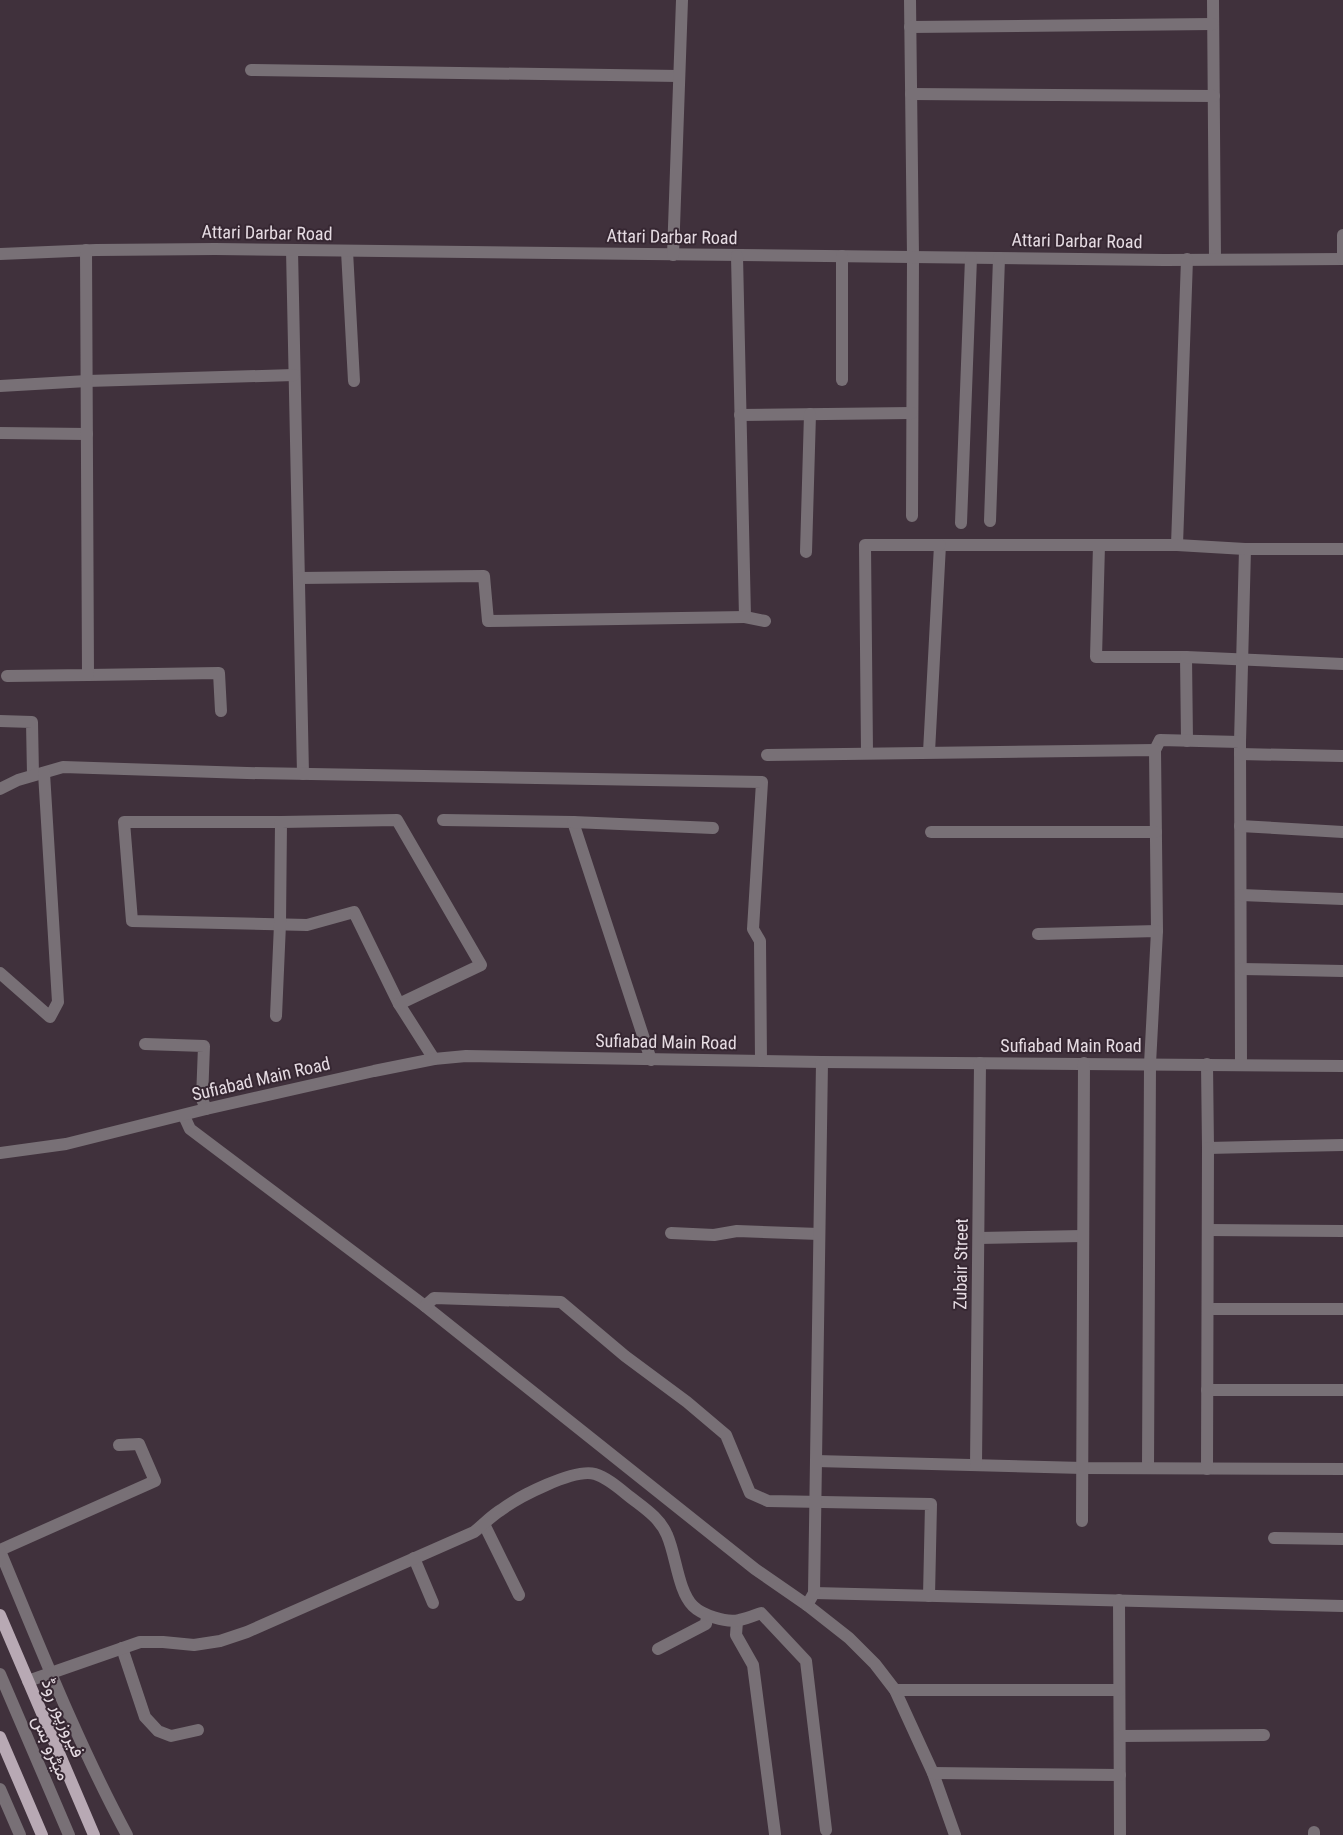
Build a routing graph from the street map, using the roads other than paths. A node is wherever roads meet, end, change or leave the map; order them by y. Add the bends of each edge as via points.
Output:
1 (682, 0) edge
2 (910, 0) edge
3 (1213, 0) edge
4 (1213, 24) junction
5 (910, 27) junction
6 (251, 70) dead end
7 (680, 76) junction
8 (911, 94) junction
9 (1214, 96) junction
10 (1343, 235) edge
11 (86, 250) junction
12 (292, 250) junction
13 (347, 251) junction
14 (0, 254) edge
15 (673, 255) junction
16 (737, 256) junction
17 (842, 256) junction
18 (913, 257) junction
19 (971, 258) junction
20 (999, 258) junction
21 (1215, 259) junction
22 (1343, 259) edge
23 (1187, 260) junction
24 (294, 375) junction
25 (842, 380) dead end
26 (87, 381) junction
27 (354, 381) dead end
28 (0, 386) edge
29 (912, 412) junction
30 (810, 414) junction
31 (740, 415) junction
32 (0, 433) edge
33 (87, 434) junction
34 (912, 516) dead end
35 (961, 522) dead end
36 (990, 522) dead end
37 (940, 544) junction
38 (1099, 545) junction
39 (1177, 545) junction
40 (1245, 549) junction
41 (1343, 549) edge
42 (806, 552) dead end
43 (299, 578) junction
44 (745, 617) junction
45 (765, 621) dead end
46 (1186, 657) junction
47 (1242, 661) junction
48 (1343, 664) edge
49 (88, 674) junction
50 (7, 676) dead end
51 (221, 711) dead end
52 (0, 721) edge
53 (1187, 741) junction
54 (1240, 748) junction
55 (1156, 750) junction
56 (929, 752) junction
57 (868, 753) junction
58 (768, 755) dead end
59 (1342, 756) edge
60 (38, 774) junction
61 (303, 774) junction
62 (0, 789) edge
63 (443, 820) dead end
64 (281, 822) junction
65 (573, 822) junction
66 (1240, 826) junction
67 (713, 828) dead end
68 (931, 832) dead end
69 (1156, 832) junction
70 (1343, 832) edge
71 (1241, 895) junction
72 (1343, 899) edge
73 (280, 924) junction
74 (1157, 931) junction
75 (1038, 934) dead end
76 (1241, 969) junction
77 (1343, 971) edge
78 (0, 973) edge
79 (399, 1004) junction
80 (276, 1016) dead end
81 (145, 1044) dead end
82 (434, 1059) junction
83 (652, 1060) junction
84 (761, 1061) junction
85 (822, 1062) junction
86 (980, 1063) junction
87 (1084, 1063) junction
88 (1150, 1064) junction
89 (1207, 1064) junction
90 (1241, 1064) junction
91 (1343, 1066) edge
92 (206, 1109) junction
93 (184, 1116) junction
94 (1343, 1145) edge
95 (1208, 1148) junction
96 (0, 1153) edge
97 (1208, 1230) junction
98 (1343, 1231) edge
99 (671, 1233) dead end
100 (819, 1234) junction
101 (1084, 1236) junction
102 (980, 1238) junction
103 (425, 1306) junction
104 (1208, 1309) junction
105 (1343, 1309) edge
106 (1207, 1390) junction
107 (1343, 1390) edge
108 (119, 1445) dead end
109 (816, 1461) junction
110 (976, 1465) junction
111 (1083, 1468) junction
112 (1148, 1468) junction
113 (1207, 1469) junction
114 (1343, 1470) edge
115 (815, 1502) junction
116 (1082, 1521) dead end
117 (484, 1524) junction
118 (1274, 1538) dead end
119 (1343, 1539) edge
120 (0, 1550) edge
121 (414, 1558) junction
122 (814, 1593) junction
123 (519, 1595) dead end
124 (929, 1596) junction
125 (1119, 1600) junction
126 (433, 1603) dead end
127 (807, 1605) junction
128 (1343, 1606) edge
129 (0, 1615) edge
130 (707, 1616) junction
131 (737, 1621) junction
132 (122, 1648) junction
133 (658, 1649) dead end
134 (51, 1673) junction
135 (0, 1674) edge
136 (28, 1681) junction
137 (895, 1690) junction
138 (1119, 1690) junction
139 (198, 1730) dead end
140 (1264, 1735) dead end
141 (1120, 1736) junction
142 (0, 1737) edge
143 (933, 1773) junction
144 (1120, 1775) junction
145 (0, 1789) edge
146 (826, 1830) dead end
147 (775, 1834) edge
148 (20, 1835) edge
149 (42, 1835) edge
150 (69, 1835) edge
151 (94, 1835) edge
152 (127, 1835) edge
153 (955, 1835) edge
154 (1120, 1835) edge

1 - 7 street
2 - 5 street
3 - 4 street
4 - 5 street
4 - 9 street
5 - 8 street
6 - 7 street
7 - 15 street
8 - 9 street
8 - 18 street
9 - 21 street
10 - 22 street
11 - 12 street, Attari Darbar Road
11 - 14 street, Attari Darbar Road
11 - 26 street
12 - 13 street, Attari Darbar Road
12 - 24 street
13 - 15 street, Attari Darbar Road
13 - 27 street
15 - 16 street, Attari Darbar Road
16 - 17 street, Attari Darbar Road
16 - 31 street
17 - 18 street, Attari Darbar Road
17 - 25 street
18 - 19 street, Attari Darbar Road
18 - 29 street
19 - 20 street, Attari Darbar Road
19 - 35 street
20 - 23 street, Attari Darbar Road
20 - 36 street
21 - 22 street, Attari Darbar Road
21 - 23 street, Attari Darbar Road
23 - 39 street
24 - 26 street
24 - 43 street
26 - 28 street
26 - 33 street
29 - 30 street
29 - 34 street
30 - 31 street
30 - 42 street
31 - 44 street
32 - 33 street
33 - 49 street
37 - 38 street
37 - 56 street
37 - 57 street via 865,545
38 - 39 street
38 - 46 street via 1096,657
39 - 40 street
40 - 41 street
40 - 47 street
43 - 44 street via 484,576 488,621
43 - 61 street
44 - 45 street
46 - 47 street
46 - 53 street
47 - 48 street
47 - 54 street
49 - 50 street
49 - 51 street via 219,673
52 - 60 street via 32,722
53 - 54 street
53 - 55 street via 1160,740
54 - 59 street
54 - 66 street
55 - 56 street
55 - 69 street
56 - 57 street
57 - 58 street
60 - 61 street via 63,767
60 - 62 street
60 - 78 street via 58,1002 50,1018
61 - 84 street via 762,782 753,929 760,941
63 - 65 street
64 - 73 street
64 - 73 street via 124,822 132,921
64 - 79 street via 397,820 482,965
65 - 67 street
65 - 83 street
66 - 70 street
66 - 71 street
68 - 69 street
69 - 74 street
71 - 72 street
71 - 76 street
73 - 79 street via 307,925 354,912
73 - 80 street
74 - 75 street
74 - 88 street
76 - 77 street
76 - 90 street
79 - 82 street
81 - 92 street via 204,1046 202,1099
82 - 83 street, Sufiabad Main Road via 466,1056
82 - 92 street, Sufiabad Main Road
83 - 84 street, Sufiabad Main Road
84 - 85 street, Sufiabad Main Road
85 - 86 street, Sufiabad Main Road
85 - 100 street
86 - 87 street, Sufiabad Main Road
86 - 102 street, Zubair Street
87 - 88 street, Sufiabad Main Road
87 - 101 street
88 - 89 street, Sufiabad Main Road
88 - 112 street
89 - 90 street, Sufiabad Main Road
89 - 95 street
90 - 91 street, Sufiabad Main Road
92 - 93 street, Sufiabad Main Road
93 - 96 street, Sufiabad Main Road via 66,1144
93 - 103 street via 190,1129
94 - 95 street
95 - 97 street
97 - 98 street
97 - 104 street
99 - 100 street
100 - 109 street
101 - 102 street
101 - 111 street
102 - 110 street, Zubair Street
103 - 115 street via 434,1298 561,1302 726,1435 750,1493 768,1501
103 - 127 street via 755,1569
104 - 105 street
104 - 106 street
106 - 107 street
106 - 113 street
108 - 120 street via 139,1444 155,1481
109 - 110 street
109 - 115 street
110 - 111 street
111 - 112 street
111 - 116 street
112 - 113 street
113 - 114 street
115 - 122 street
115 - 124 street via 931,1504
117 - 121 street via 474,1532
117 - 123 street
117 - 130 street via 500,1510 567,1476 594,1474 612,1483 652,1514 666,1533 692,1606
118 - 119 street
120 - 134 street
121 - 126 street
121 - 132 street via 220,1641 194,1645 140,1642
122 - 124 street
122 - 127 street
124 - 125 street
125 - 128 street
125 - 138 street
127 - 137 street via 876,1664
129 - 136 main road, فیروزپور روڈ
130 - 131 street
130 - 133 street via 706,1624
131 - 146 street via 761,1613 806,1661
131 - 147 street via 736,1635 753,1666
132 - 134 street
132 - 139 street via 145,1717 158,1731 171,1736
134 - 136 street
134 - 152 street
135 - 150 street, میٹرو بس
136 - 151 main road, فیروزپور روڈ
137 - 138 street
137 - 143 street
138 - 141 street
140 - 141 street
141 - 144 street
142 - 149 main road
143 - 144 street
143 - 153 street
144 - 154 street
145 - 148 street

